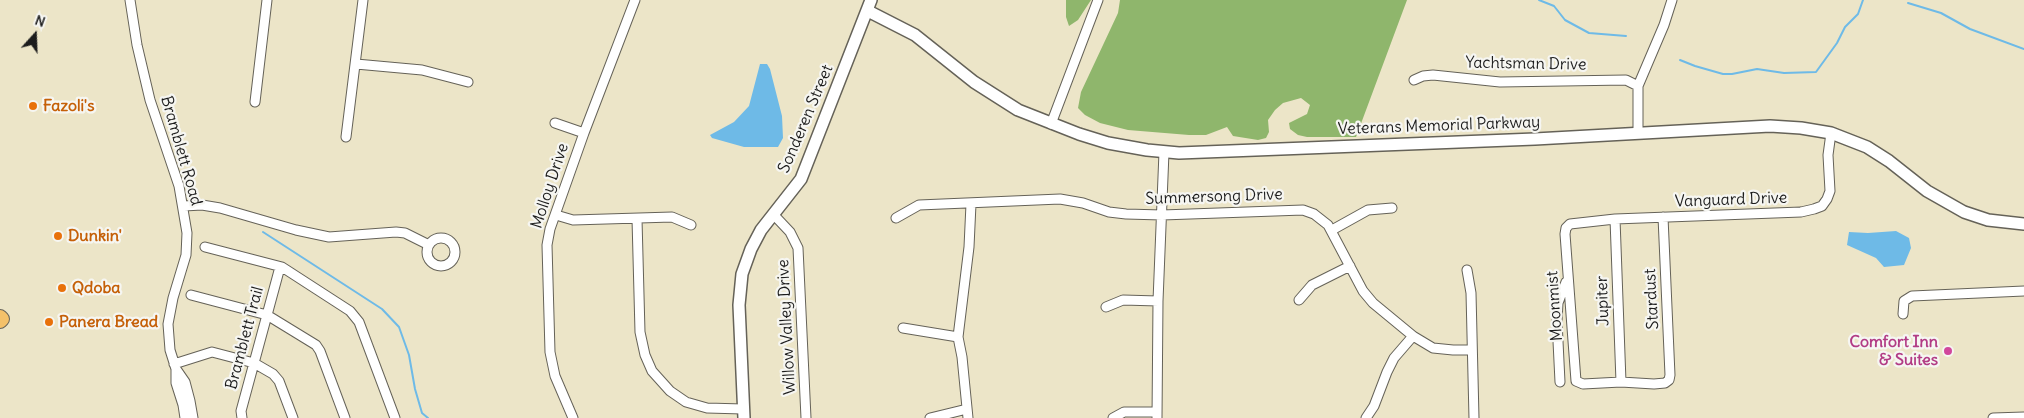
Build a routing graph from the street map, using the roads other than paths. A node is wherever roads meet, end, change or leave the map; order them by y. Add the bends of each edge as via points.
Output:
1 (130, 0) edge
2 (267, 0) edge
3 (363, 0) edge
4 (634, 0) edge
5 (1098, 0) edge
6 (1672, 0) edge
7 (869, 5) edge
8 (356, 64) junction
9 (1414, 80) dead end
10 (468, 82) dead end
11 (1638, 86) junction
12 (255, 102) dead end
13 (555, 123) dead end
14 (1051, 124) junction
15 (1638, 132) junction
16 (584, 133) junction
17 (1831, 133) junction
18 (346, 137) dead end
19 (1164, 152) junction
20 (971, 204) junction
21 (184, 206) junction
22 (1392, 208) dead end
23 (772, 214) junction
24 (556, 215) junction
25 (1162, 215) junction
26 (896, 218) dead end
27 (1663, 218) junction
28 (637, 219) junction
29 (1614, 219) junction
30 (2024, 224) edge
31 (690, 225) dead end
32 (1566, 228) joint
33 (1332, 230) junction
34 (429, 244) dead end
35 (206, 247) dead end
36 (1350, 266) junction
37 (280, 267) junction
38 (1467, 270) dead end
39 (1567, 280) junction
40 (2024, 291) edge
41 (191, 295) dead end
42 (1299, 300) dead end
43 (1158, 301) junction
44 (1106, 307) dead end
45 (1903, 314) dead end
46 (267, 315) junction
47 (903, 328) dead end
48 (1413, 336) junction
49 (958, 337) junction
50 (1472, 350) junction
51 (254, 363) junction
52 (175, 366) junction
53 (1560, 382) dead end
54 (1620, 382) junction
55 (743, 413) edge
56 (967, 413) edge
57 (1157, 415) edge
58 (2024, 417) edge
59 (185, 418) edge
60 (192, 418) edge
61 (242, 418) edge
62 (293, 418) edge
63 (345, 418) edge
64 (395, 418) edge
65 (573, 418) edge
66 (806, 418) edge
67 (930, 418) edge
68 (1113, 418) edge
69 (1366, 418) edge
70 (1474, 418) edge
71 (1993, 418) edge

1 - 21 street, Bramblett Road via 150,100
2 - 12 street
3 - 8 street
4 - 16 street, Molloy Drive
5 - 14 street
6 - 11 street
7 - 14 street, Veterans Memorial Parkway via 915,35 1005,103
7 - 23 street, Sonderen Street via 801,179
8 - 10 street via 422,70
8 - 18 street
9 - 11 street, Yachtsman Drive via 1433,75 1500,82 1626,80
11 - 15 street
13 - 16 street
14 - 19 street, Veterans Memorial Parkway via 1108,143
15 - 17 street, Veterans Memorial Parkway via 1770,126
15 - 19 street, Veterans Memorial Parkway
16 - 24 street, Molloy Drive
17 - 27 street, Vanguard Drive via 1828,155 1830,192 1822,206 1801,212
17 - 30 street, Veterans Memorial Parkway via 1867,147 1964,212 1988,220
19 - 25 street
20 - 25 street, Summersong Drive via 1060,199 1118,213
20 - 26 street, Summersong Drive via 919,206
20 - 49 street
21 - 34 street via 220,208 329,237 396,232
21 - 52 street, Bramblett Road via 186,255 168,324
22 - 33 street via 1368,210
23 - 55 street, Sonderen Street via 751,249 742,274
23 - 66 street, Willow Valley Drive via 790,232 798,248
24 - 28 street via 573,220
24 - 65 street, Molloy Drive via 547,245 550,352 555,376
25 - 33 street, Summersong Drive via 1303,210 1318,217
25 - 43 street
27 - 29 street, Vanguard Drive
27 - 54 street, Stardust via 1669,380 1654,384
28 - 31 street via 672,218
28 - 55 street via 640,332 652,371 670,391 686,402
29 - 32 street, Vanguard Drive via 1577,222
29 - 54 street, Jupiter
32 - 39 street, Moonmist
33 - 36 street, Summersong Drive
35 - 37 street
36 - 42 street via 1312,285
36 - 48 street, Summersong Drive via 1373,303
37 - 46 street, Bramblett Trail
37 - 64 street via 354,316
38 - 50 street
39 - 53 street via 1558,303
39 - 54 street, Moonmist via 1576,381 1583,384
40 - 45 street via 1912,296 1903,302
41 - 46 street
43 - 44 street via 1123,300
43 - 57 street
46 - 51 street, Bramblett Trail
46 - 63 street via 316,345
47 - 49 street
48 - 50 street, Summersong Drive via 1433,348
48 - 69 street via 1394,358
49 - 56 street
50 - 70 street
51 - 52 street via 212,352
51 - 61 street, Bramblett Trail
51 - 62 street via 279,381
52 - 59 street, Bramblett Road
52 - 60 street, Bramblett Road via 190,400
56 - 67 street
57 - 68 street via 1124,412
58 - 71 street

